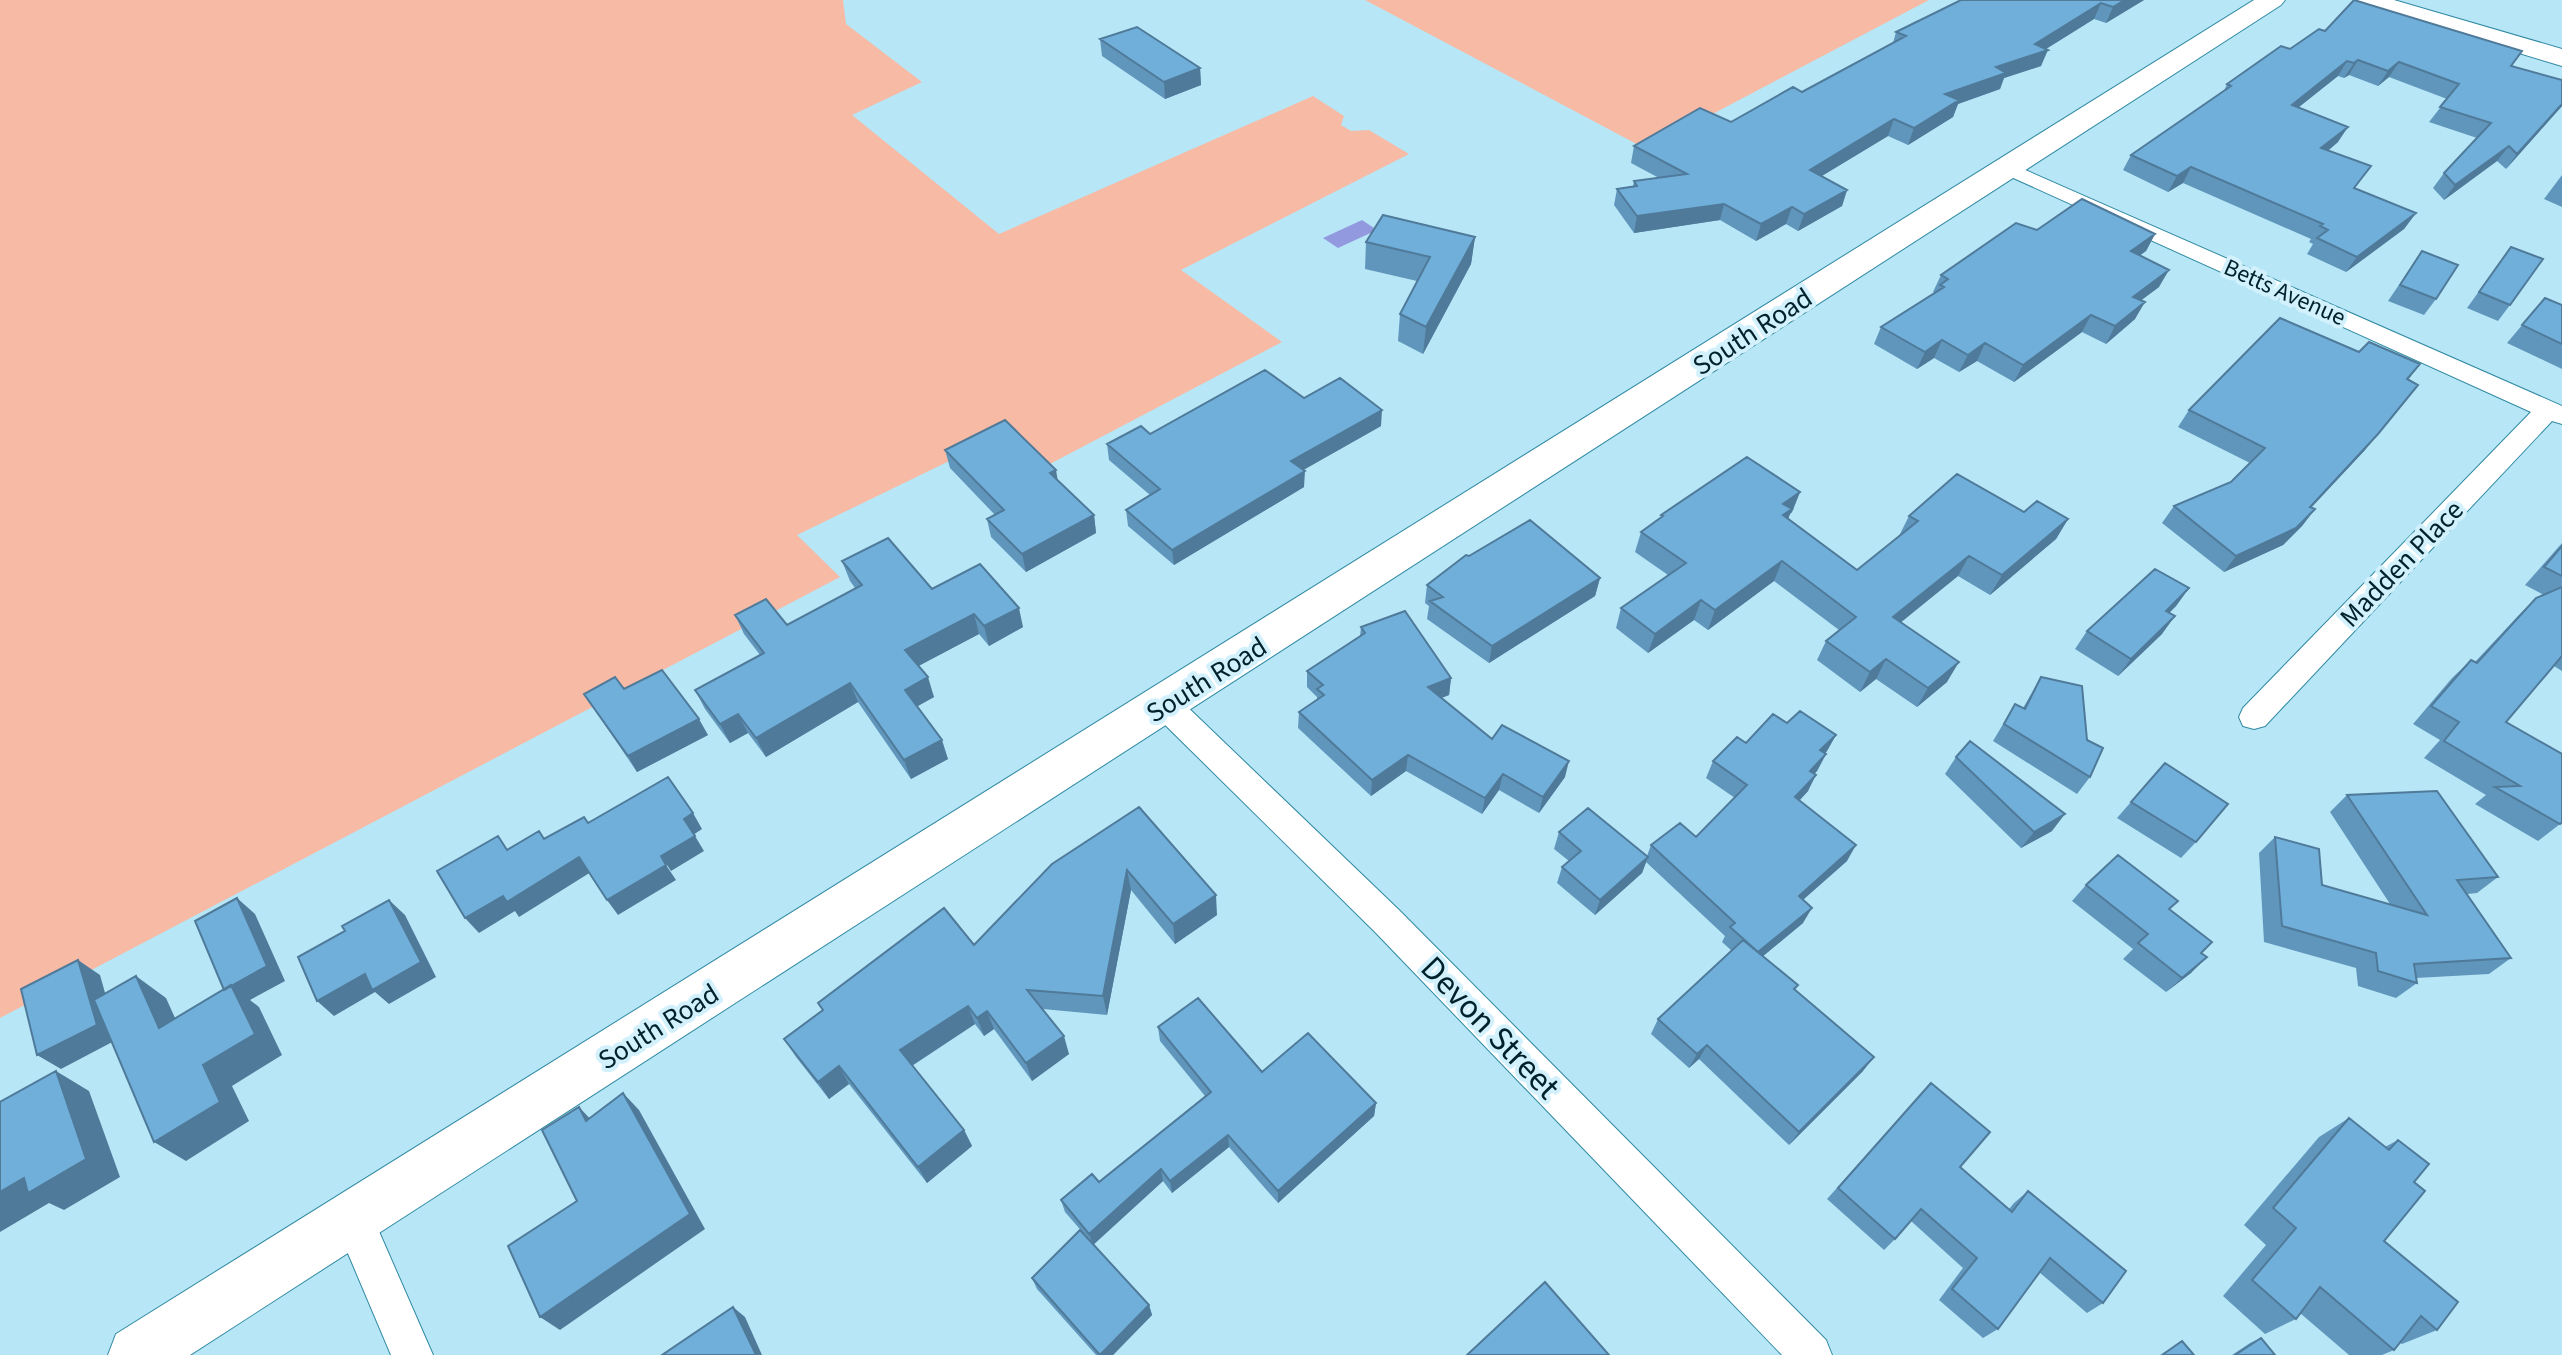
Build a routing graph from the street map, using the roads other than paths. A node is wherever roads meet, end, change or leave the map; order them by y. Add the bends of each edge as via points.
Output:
1 (2272, 0) edge
2 (2367, 0) edge
3 (2562, 58) edge
4 (2007, 168) junction
5 (2555, 413) edge
6 (1165, 705) junction
7 (2254, 717) dead end
8 (353, 1218) junction
9 (137, 1355) edge
10 (412, 1355) edge
11 (1811, 1355) edge

1 - 4 street, South Road
2 - 3 street
4 - 5 street, Betts Avenue
4 - 6 street, South Road
5 - 7 street, Madden Place
6 - 8 street, South Road
6 - 11 street, Devon Street via 1387,921
8 - 9 street, South Road
8 - 10 street

